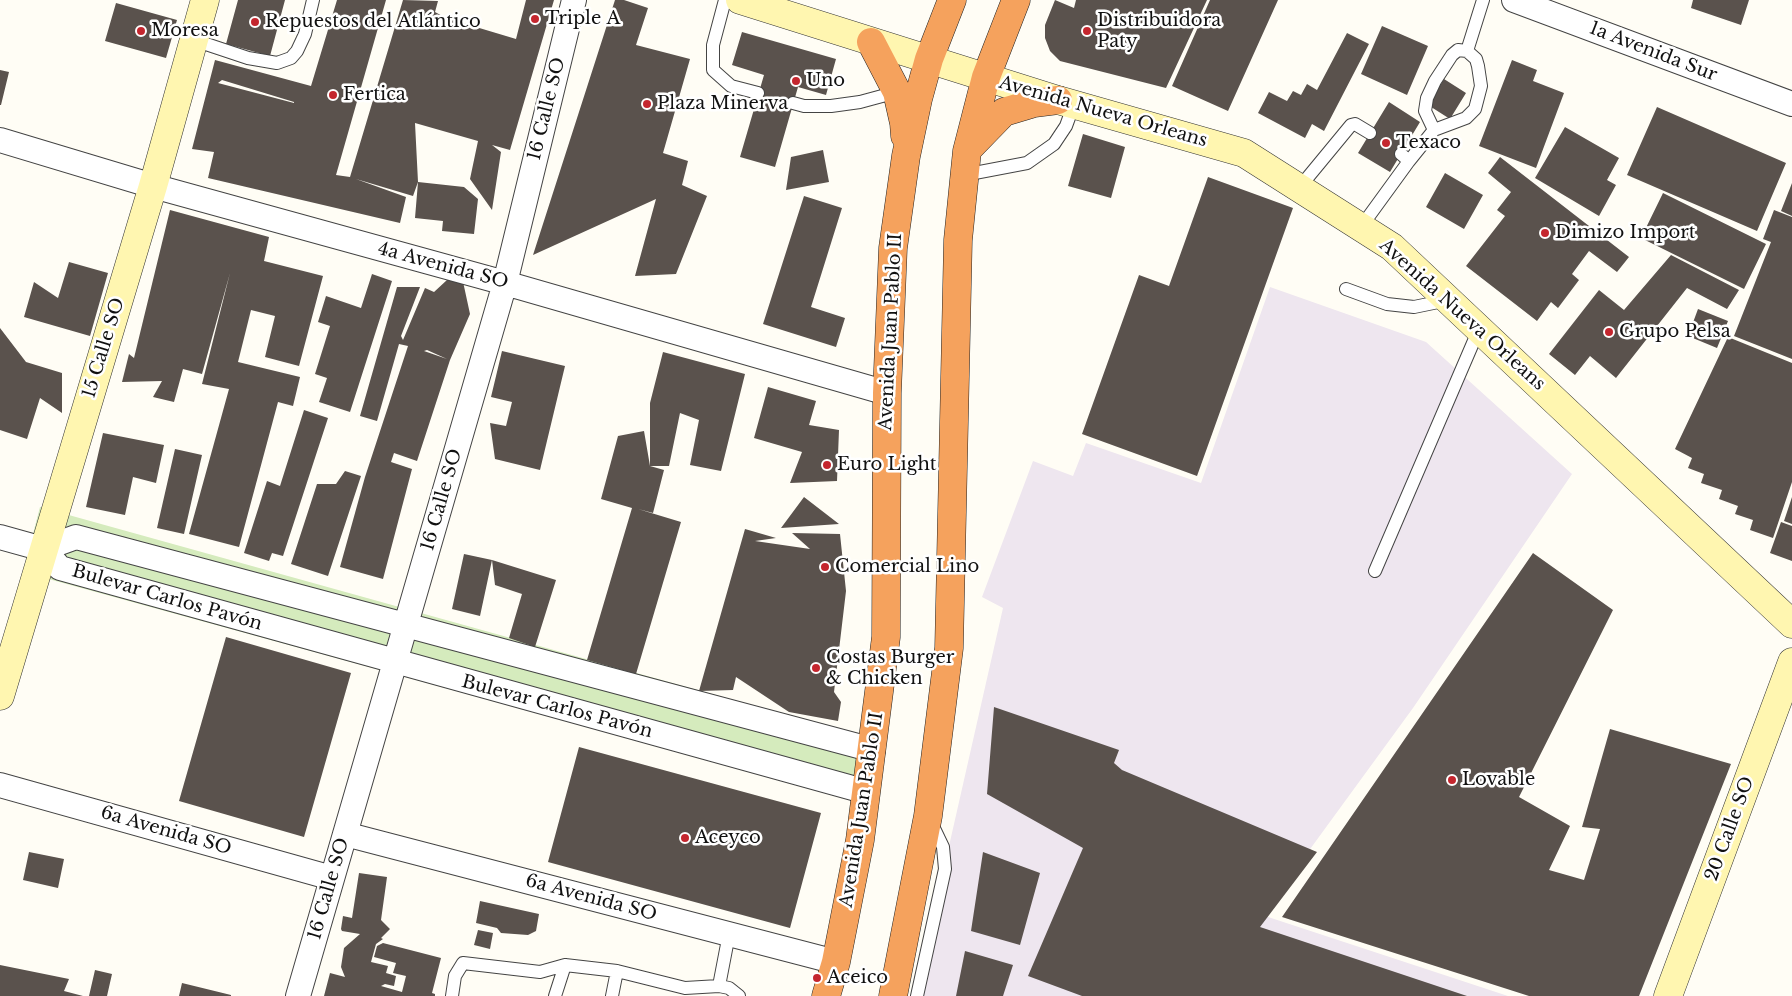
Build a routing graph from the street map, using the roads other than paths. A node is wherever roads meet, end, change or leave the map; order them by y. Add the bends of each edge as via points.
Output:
1 (205, 0) edge
2 (314, 0) edge
3 (574, 0) edge
4 (725, 0) edge
5 (740, 0) edge
6 (952, 0) edge
7 (1016, 0) edge
8 (1483, 0) edge
9 (1514, 0) edge
10 (194, 40) junction
11 (871, 42) junction
12 (1467, 51) junction
13 (929, 60) junction
14 (986, 77) junction
15 (897, 92) junction
16 (758, 93) dead end
17 (1066, 102) junction
18 (793, 103) dead end
19 (1792, 104) edge
20 (1434, 130) junction
21 (1370, 133) dead end
22 (0, 140) edge
23 (906, 156) junction
24 (965, 163) junction
25 (153, 186) junction
26 (1299, 188) junction
27 (1361, 227) junction
28 (505, 283) junction
29 (1346, 289) dead end
30 (1448, 300) junction
31 (1479, 329) junction
32 (887, 393) junction
33 (0, 537) edge
34 (43, 549) junction
35 (1375, 571) dead end
36 (1792, 624) edge
37 (405, 625) junction
38 (394, 662) junction
39 (1792, 662) edge
40 (0, 696) edge
41 (873, 750) junction
42 (0, 784) edge
43 (867, 792) junction
44 (928, 816) junction
45 (345, 834) junction
46 (332, 878) junction
47 (729, 934) junction
48 (836, 962) junction
49 (565, 965) junction
50 (617, 971) junction
51 (719, 986) junction
52 (684, 992) edge
53 (298, 996) edge
54 (452, 996) edge
55 (555, 996) edge
56 (612, 996) edge
57 (739, 996) edge
58 (826, 996) edge
59 (893, 996) edge
60 (918, 996) edge
61 (1668, 996) edge

1 - 10 street, 15 Calle SO
2 - 10 lane via 298,51 277,63 248,58
3 - 28 street, 16 Calle SO
4 - 16 lane via 713,45 713,70 731,86
5 - 11 street, Avenida Nueva Orleans
6 - 13 highway, Avenida Juan Pablo II
7 - 14 highway
8 - 12 lane
9 - 19 street, 1a Avenida Sur
10 - 25 street, 15 Calle SO
11 - 13 street, Avenida Nueva Orleans
11 - 15 highway
12 - 20 lane via 1458,50 1452,55 1427,98 1425,111
12 - 20 lane via 1476,59 1481,86 1475,109 1466,118
13 - 14 street, Avenida Nueva Orleans
13 - 23 highway, Avenida Juan Pablo II
14 - 17 street, Avenida Nueva Orleans
14 - 24 highway
15 - 18 lane via 831,106
15 - 23 highway via 904,123
17 - 24 highway via 1034,103 1004,112
17 - 24 lane via 1066,126 1054,144 1027,163
17 - 26 street, Avenida Nueva Orleans via 1244,153
20 - 27 lane via 1405,157
21 - 26 lane via 1352,124
22 - 25 street, 4a Avenida SO
23 - 32 highway, Avenida Juan Pablo II via 893,248
24 - 44 highway via 958,240 949,648
25 - 28 street, 4a Avenida SO
25 - 34 street, 15 Calle SO
26 - 27 street, Avenida Nueva Orleans
27 - 30 street, Avenida Nueva Orleans via 1392,247
28 - 32 street, 4a Avenida SO
28 - 37 street, 16 Calle SO
29 - 30 lane via 1386,304 1414,307
30 - 31 street, Avenida Nueva Orleans
31 - 35 lane
31 - 36 street, Avenida Nueva Orleans
32 - 41 highway, Avenida Juan Pablo II via 886,637
33 - 34 street
34 - 37 street, Bulevar Carlos Pavón via 76,537
34 - 38 street, Bulevar Carlos Pavón via 60,568
34 - 40 street, 15 Calle SO
37 - 38 street, 16 Calle SO
37 - 41 street, Bulevar Carlos Pavón
38 - 43 street, Bulevar Carlos Pavón
38 - 45 street, 16 Calle SO
39 - 61 street, 20 Calle SO
41 - 43 highway, Avenida Juan Pablo II
42 - 46 street, 6a Avenida SO
43 - 48 highway, Avenida Juan Pablo II
44 - 59 highway
44 - 60 lane via 943,847 945,869
45 - 46 street, 16 Calle SO
45 - 47 street, 6a Avenida SO
46 - 53 street, 16 Calle SO
47 - 48 street, 6a Avenida SO
47 - 51 lane
48 - 58 highway, Avenida Juan Pablo II
49 - 50 lane
49 - 54 lane via 540,972 464,963 455,976
49 - 55 lane
50 - 52 lane
50 - 56 lane
51 - 52 lane
51 - 57 lane via 729,988

